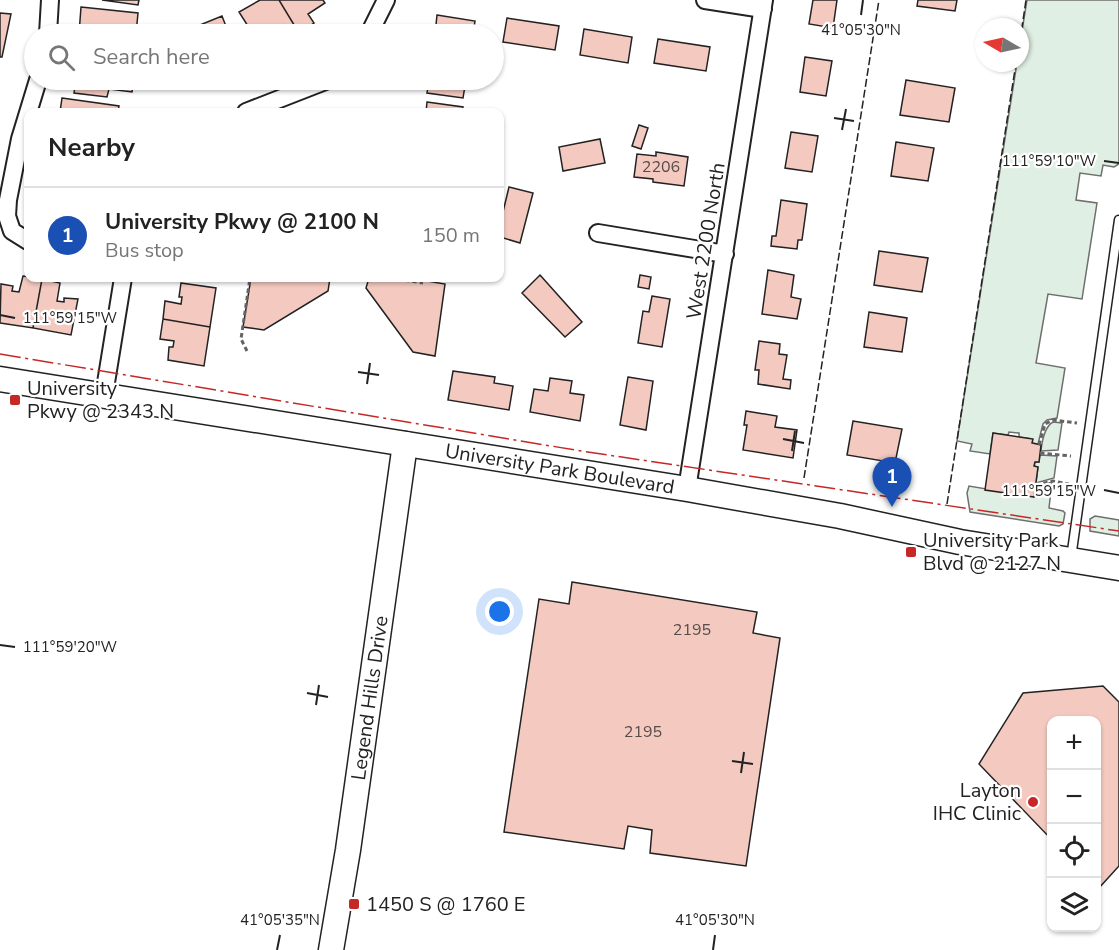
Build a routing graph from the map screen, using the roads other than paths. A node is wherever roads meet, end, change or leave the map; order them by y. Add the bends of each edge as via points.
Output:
1 (50, 0) edge
2 (387, 0) edge
3 (705, 0) edge
4 (763, 5) edge
5 (49, 24) edge
6 (374, 24) edge
7 (35, 90) edge
8 (302, 90) edge
9 (29, 108) edge
10 (256, 108) edge
11 (24, 126) edge
12 (1119, 220) edge
13 (598, 233) dead end
14 (24, 238) edge
15 (725, 254) junction
16 (122, 282) edge
17 (1115, 287) edge
18 (0, 379) edge
19 (104, 396) junction
20 (405, 444) junction
21 (687, 489) junction
22 (1070, 560) junction
23 (1119, 568) edge
24 (331, 950) edge

1 - 5 street
2 - 6 street
3 - 4 street
4 - 15 street, West 2200 North
7 - 9 street
8 - 10 street
11 - 14 street via 7,216 12,231
12 - 17 lane
13 - 15 street
15 - 21 street, West 2200 North
16 - 19 street
17 - 22 lane
18 - 19 street, University Park Boulevard
19 - 20 street, University Park Boulevard
20 - 21 street, University Park Boulevard
20 - 24 street, Legend Hills Drive
21 - 22 street, University Park Boulevard
22 - 23 street, University Park Boulevard

